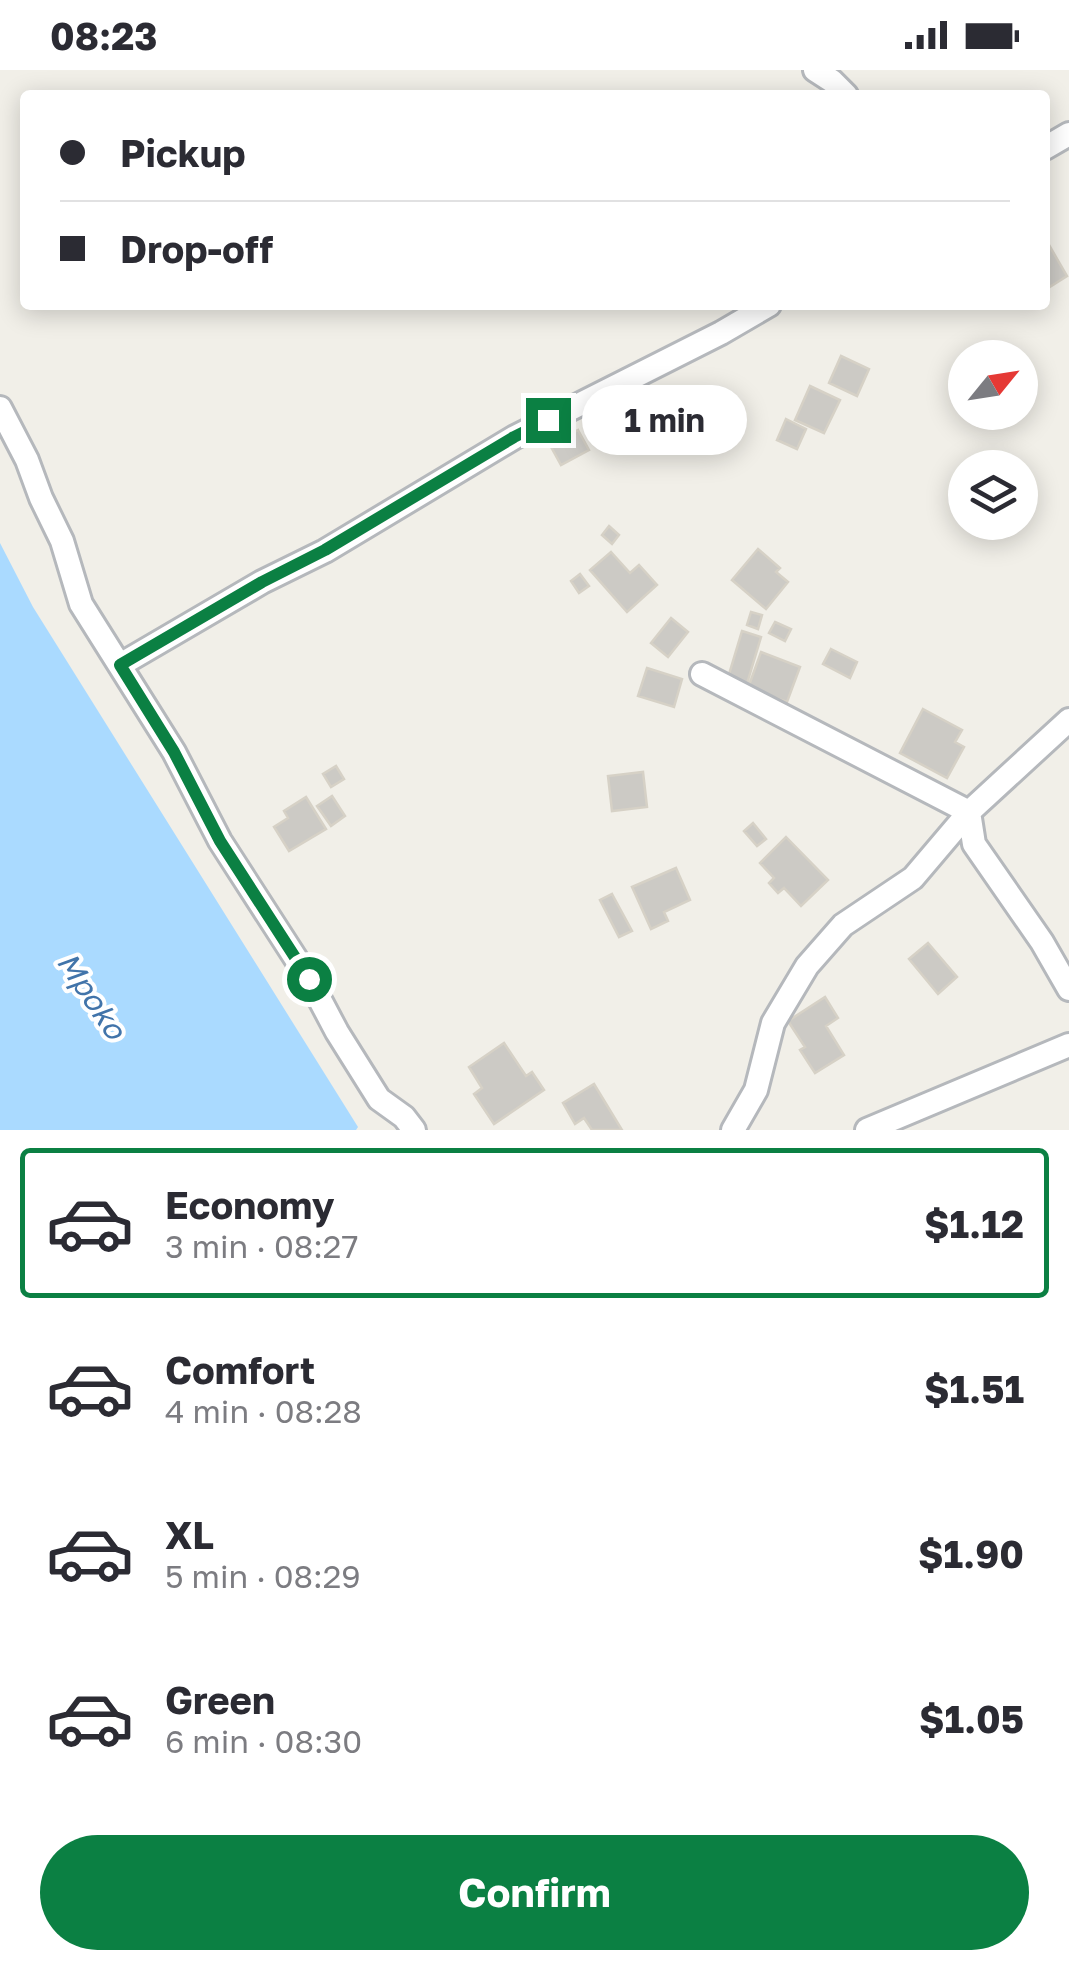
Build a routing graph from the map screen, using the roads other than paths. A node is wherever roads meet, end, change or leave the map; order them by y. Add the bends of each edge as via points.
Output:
1 (816, 70) edge
2 (841, 90) edge
3 (761, 310) edge
4 (0, 408) edge
5 (120, 665) junction
6 (702, 674) dead end
7 (1069, 720) edge
8 (969, 812) junction
9 (1069, 988) edge
10 (1069, 1045) edge
11 (414, 1130) edge
12 (733, 1130) edge
13 (867, 1130) edge

1 - 2 street
3 - 5 street via 514,437
4 - 5 street via 62,540 82,604
5 - 11 street via 379,1100
6 - 8 street
7 - 8 street
8 - 9 street via 974,844
8 - 12 street via 913,878 843,925 807,966 773,1023 756,1090
10 - 13 street

